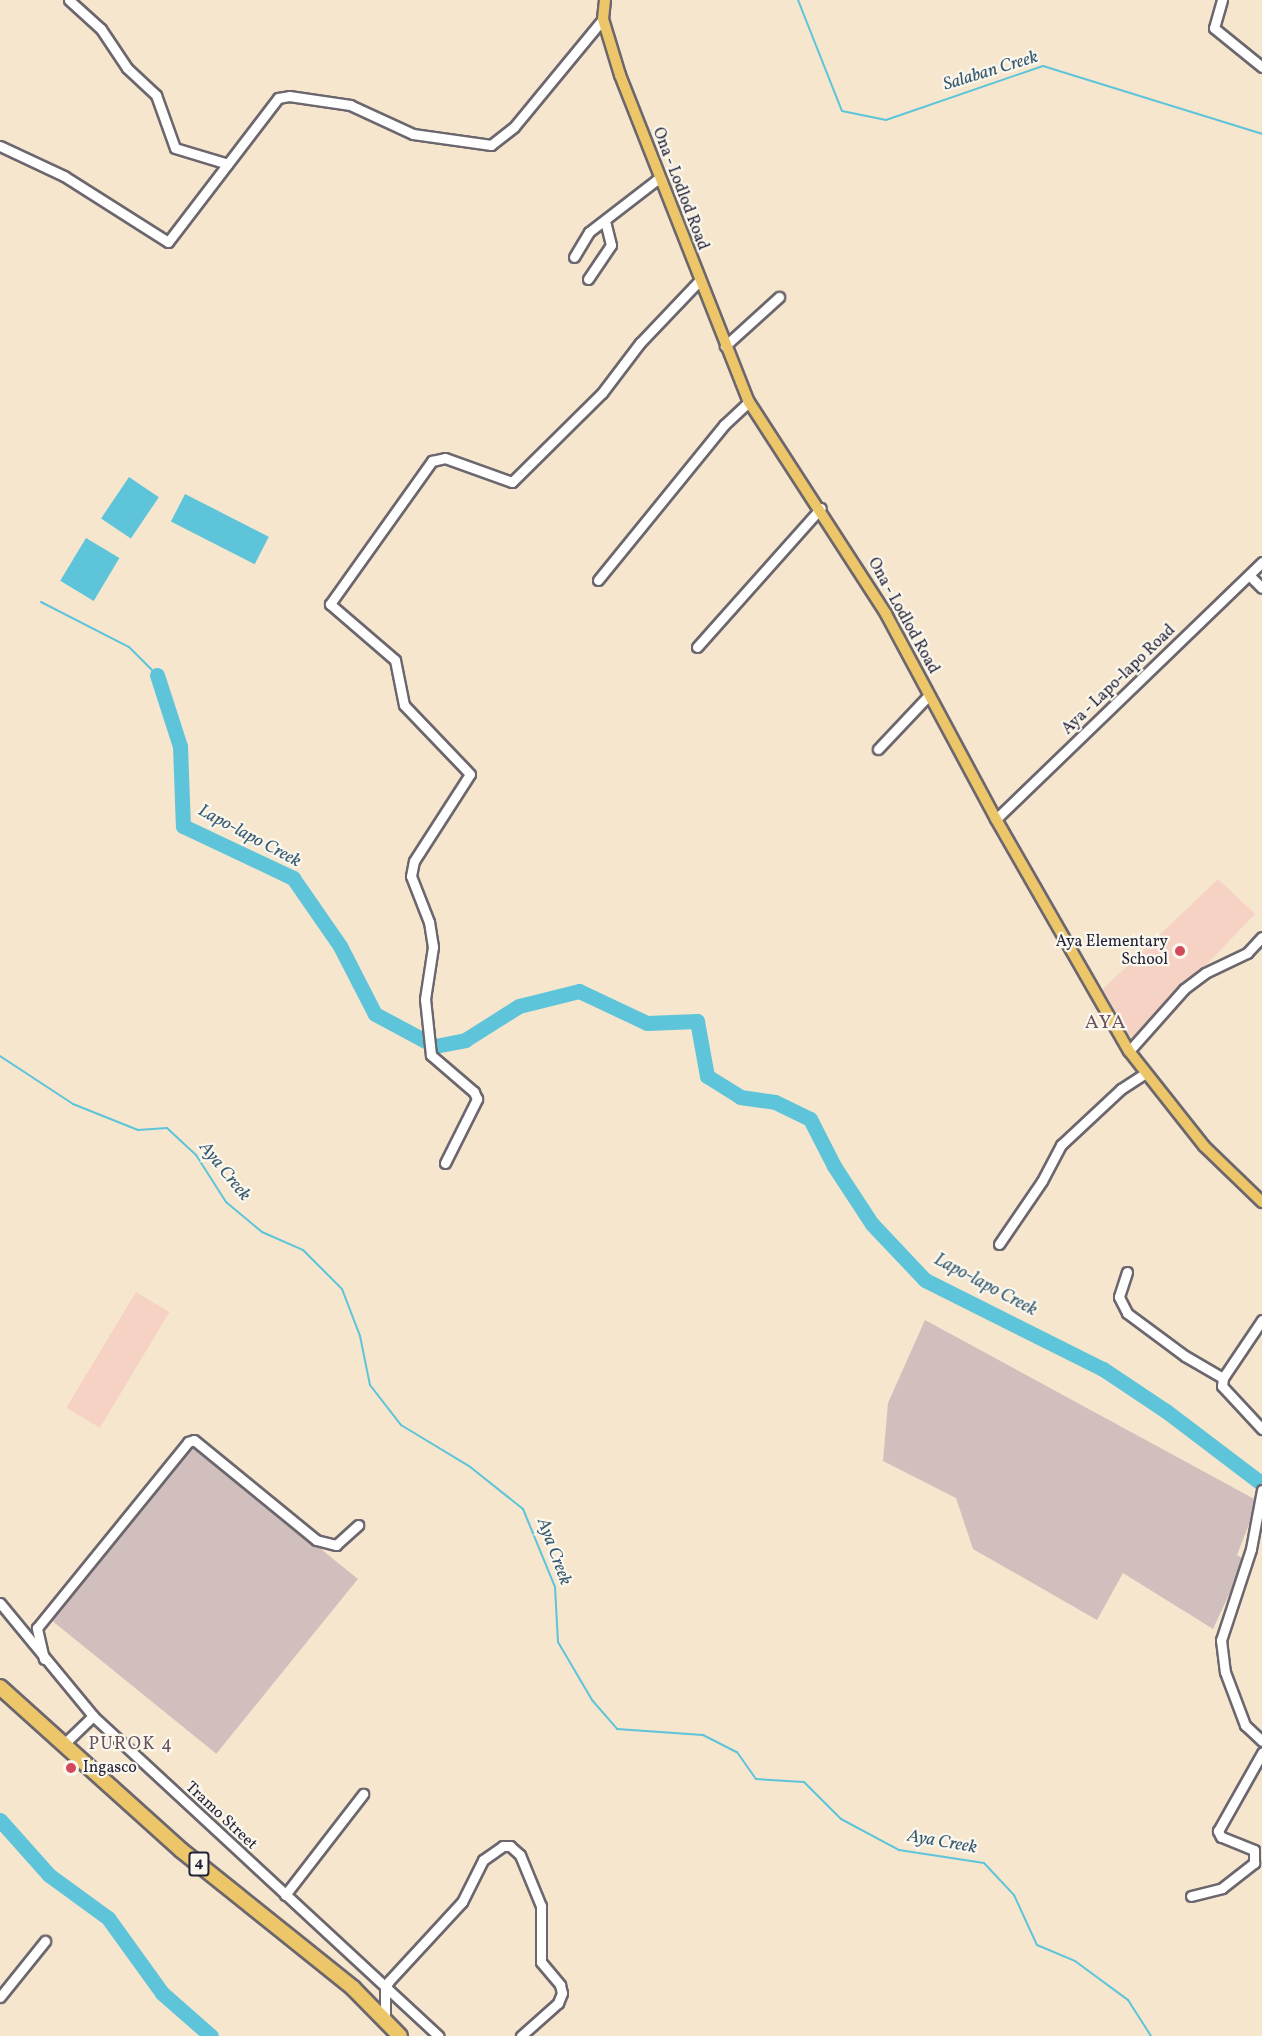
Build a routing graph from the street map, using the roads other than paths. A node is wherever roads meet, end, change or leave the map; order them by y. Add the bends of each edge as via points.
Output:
1 (69, 0) edge
2 (605, 0) edge
3 (1222, 0) edge
4 (603, 19) junction
5 (1262, 67) edge
6 (0, 146) edge
7 (228, 164) junction
8 (659, 178) junction
9 (605, 221) junction
10 (574, 257) dead end
11 (588, 279) dead end
12 (699, 281) junction
13 (779, 297) dead end
14 (725, 346) junction
15 (749, 402) junction
16 (821, 508) junction
17 (1262, 562) edge
18 (1249, 575) junction
19 (598, 580) dead end
20 (1262, 588) edge
21 (697, 647) dead end
22 (929, 695) junction
23 (878, 749) dead end
24 (996, 819) junction
25 (1262, 937) edge
26 (1129, 1052) junction
27 (1144, 1074) junction
28 (445, 1163) dead end
29 (1262, 1202) edge
30 (999, 1244) dead end
31 (1127, 1272) dead end
32 (1262, 1320) edge
33 (1223, 1378) junction
34 (1262, 1429) edge
35 (1261, 1495) edge
36 (358, 1525) dead end
37 (0, 1603) edge
38 (45, 1661) junction
39 (0, 1687) edge
40 (93, 1716) junction
41 (1262, 1741) edge
42 (63, 1746) junction
43 (1262, 1753) edge
44 (363, 1794) dead end
45 (285, 1895) junction
46 (1191, 1896) dead end
47 (45, 1941) dead end
48 (385, 1988) junction
49 (0, 1997) edge
50 (386, 2018) junction
51 (400, 2036) edge
52 (439, 2036) edge
53 (521, 2036) edge

1 - 7 street via 101,29 127,68 156,95 175,148
2 - 4 main road, Ona - Lodlod Road
3 - 5 street via 1214,28
4 - 7 street via 514,127 491,145 413,134 359,108 289,96 278,98 270,106
4 - 8 main road, Ona - Lodlod Road
6 - 7 street via 64,176 168,242
8 - 9 street
8 - 12 main road, Ona - Lodlod Road
9 - 10 street via 583,240
9 - 11 street via 611,245
12 - 14 main road, Ona - Lodlod Road
12 - 28 street via 640,343 602,393 512,482 445,458 432,461 330,604 395,660 404,705 470,774 414,861 411,876 429,922 433,947 425,999 431,1055 477,1099
13 - 14 street
14 - 15 main road, Ona - Lodlod Road
15 - 16 main road, Ona - Lodlod Road
15 - 19 street via 724,425
16 - 21 street
16 - 22 main road, Ona - Lodlod Road via 886,614
17 - 18 street, Aya - Lapo-lapo Road
18 - 20 street
18 - 24 street, Aya - Lapo-lapo Road
22 - 23 street
22 - 24 main road, Ona - Lodlod Road
24 - 26 main road, Ona - Lodlod Road
25 - 26 street via 1247,953 1184,989
26 - 27 main road, Ona - Lodlod Road
27 - 29 main road, Ona - Lodlod Road via 1204,1146
27 - 30 street via 1121,1089 1061,1145 1042,1181
31 - 33 street via 1119,1297 1127,1313 1185,1356
32 - 33 street
33 - 34 street via 1223,1389
35 - 41 street via 1251,1549 1221,1640 1225,1672 1245,1725
36 - 38 street via 336,1545 316,1540 194,1440 188,1442 37,1628
37 - 38 street, Tramo Street
38 - 40 street, Tramo Street
39 - 42 highway, 4
40 - 42 street
40 - 45 street, Tramo Street
42 - 50 highway, 4 via 181,1850
43 - 46 street via 1218,1830 1221,1837 1254,1850 1254,1863 1222,1888
44 - 45 street
45 - 48 street, Tramo Street
47 - 49 street
48 - 50 street
48 - 52 street, Tramo Street
48 - 53 street via 462,1902 483,1860 503,1846 510,1846 520,1855 541,1906 541,1962 560,1985 562,1994 558,2003
50 - 51 highway, 4

